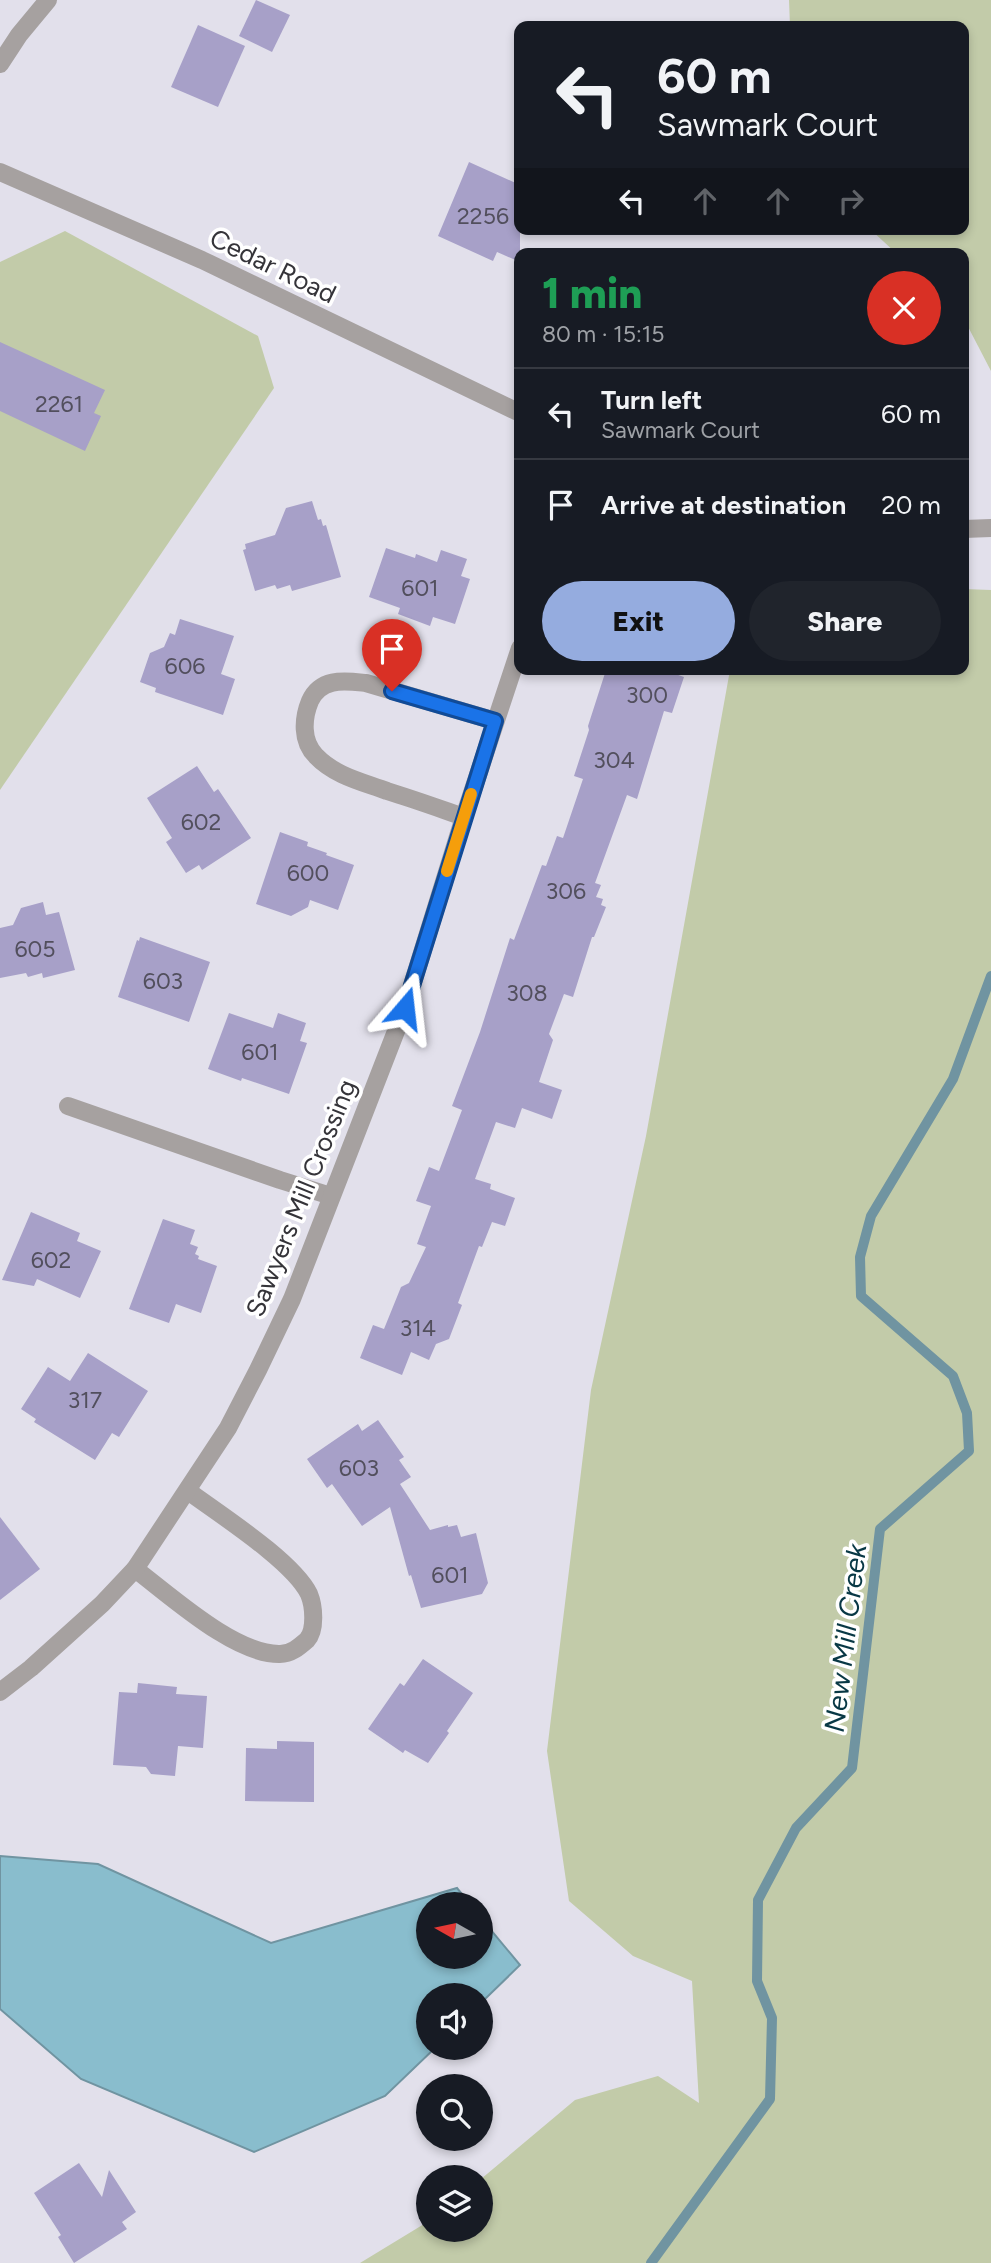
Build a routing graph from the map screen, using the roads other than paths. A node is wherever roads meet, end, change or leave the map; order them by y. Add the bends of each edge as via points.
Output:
1 (48, 0) edge
2 (0, 64) edge
3 (0, 172) edge
4 (514, 410) edge
5 (991, 528) edge
6 (969, 529) edge
7 (514, 666) edge
8 (495, 721) junction
9 (464, 817) junction
10 (68, 1106) dead end
11 (331, 1196) junction
12 (188, 1491) junction
13 (135, 1569) junction
14 (0, 1692) edge

1 - 2 street
3 - 4 street, Cedar Road via 202,260
5 - 6 street
7 - 8 street, Sawyers Mill Crossing
8 - 9 street, Sawyers Mill Crossing
8 - 9 street via 346,681 322,685 306,710 306,738 315,755 339,774
9 - 11 street, Sawyers Mill Crossing via 405,1008
10 - 11 street
11 - 12 street, Sawyers Mill Crossing via 292,1299 258,1370
12 - 13 street, Sawyers Mill Crossing
12 - 13 street via 285,1564 309,1594 311,1635 297,1650 282,1655 257,1652 229,1639
13 - 14 street, Sawyers Mill Crossing via 102,1604

